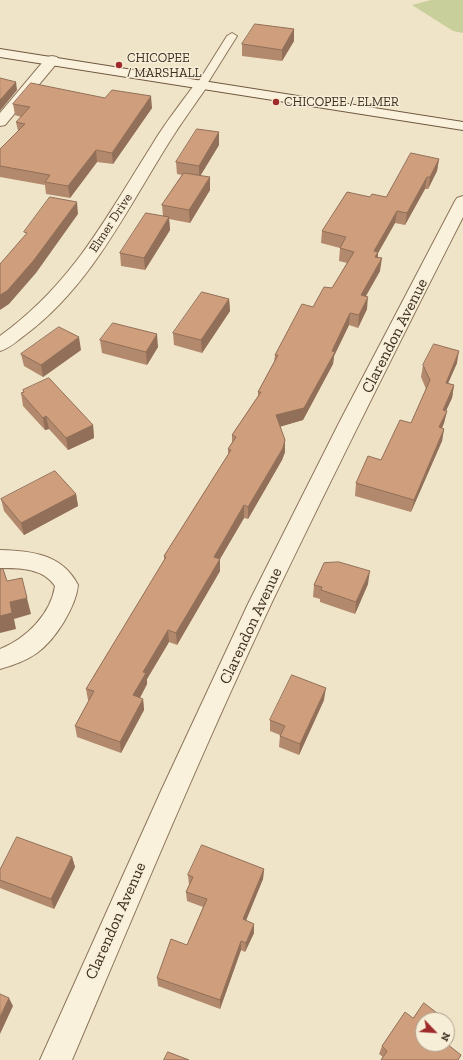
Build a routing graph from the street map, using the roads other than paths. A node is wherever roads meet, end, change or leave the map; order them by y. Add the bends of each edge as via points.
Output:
1 (232, 36) dead end
2 (0, 53) edge
3 (52, 60) junction
4 (202, 84) junction
5 (0, 122) edge
6 (463, 126) edge
7 (463, 200) edge
8 (0, 345) edge
9 (0, 559) edge
10 (0, 659) edge
11 (56, 1060) edge

1 - 4 lane
2 - 3 street
3 - 4 street
3 - 5 street
4 - 6 street
4 - 8 street, Elmer Drive via 161,144 107,233 69,284 36,318
7 - 11 street, Clarendon Avenue via 260,604 166,807
9 - 10 street via 24,559 39,563 54,570 67,585 62,603 44,633 24,649

